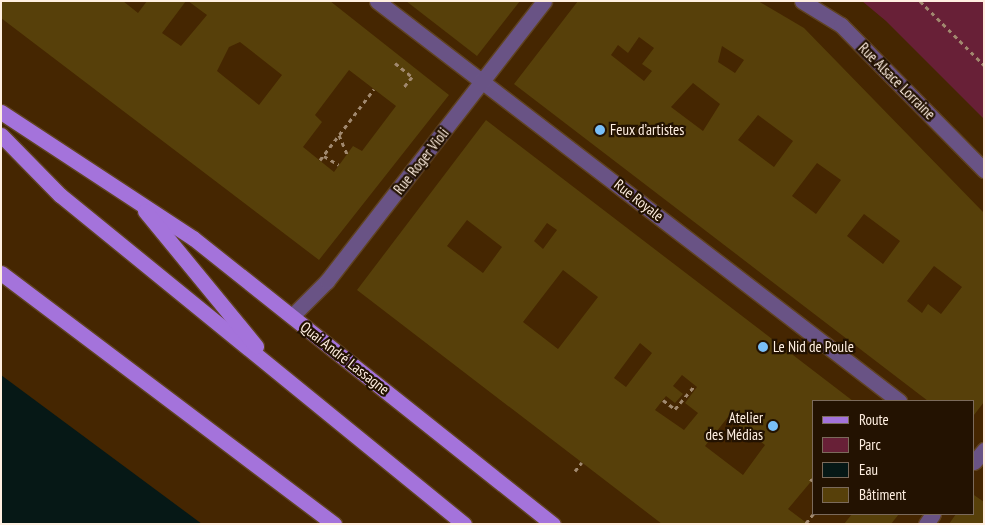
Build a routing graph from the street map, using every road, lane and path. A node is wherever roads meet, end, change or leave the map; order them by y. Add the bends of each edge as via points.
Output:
1 (377, 1) edge
2 (544, 1) edge
3 (802, 1) edge
4 (920, 1) edge
5 (395, 63) dead end
6 (984, 65) edge
7 (483, 80) junction
8 (404, 87) dead end
9 (374, 89) dead end
10 (1, 112) edge
11 (1, 134) edge
12 (339, 136) junction
13 (348, 154) dead end
14 (339, 165) dead end
15 (984, 170) edge
16 (133, 196) junction
17 (5, 278) edge
18 (292, 316) junction
19 (276, 371) junction
20 (694, 385) dead end
21 (663, 400) dead end
22 (898, 400) edge
23 (582, 462) dead end
24 (575, 471) dead end
25 (334, 524) edge
26 (464, 524) edge
27 (553, 524) edge

1 - 7 street, Rue Royale
2 - 7 street, Rue Roger Violi
3 - 15 street, Rue Alsace Lorraine via 841,25
4 - 6 path
5 - 8 path via 412,77
7 - 18 street, Rue Roger Violi via 327,281
7 - 22 street, Rue Royale
9 - 12 path
10 - 16 main road, Quai André Lassagne
11 - 19 main road, Quai André Lassagne via 60,195
12 - 13 path
12 - 14 path via 320,161 326,154
16 - 18 main road, Quai André Lassagne
16 - 19 main road, Quai André Lassagne
17 - 25 main road
18 - 27 main road, Quai André Lassagne
19 - 26 main road, Quai André Lassagne
20 - 21 path via 675,409
23 - 24 path

